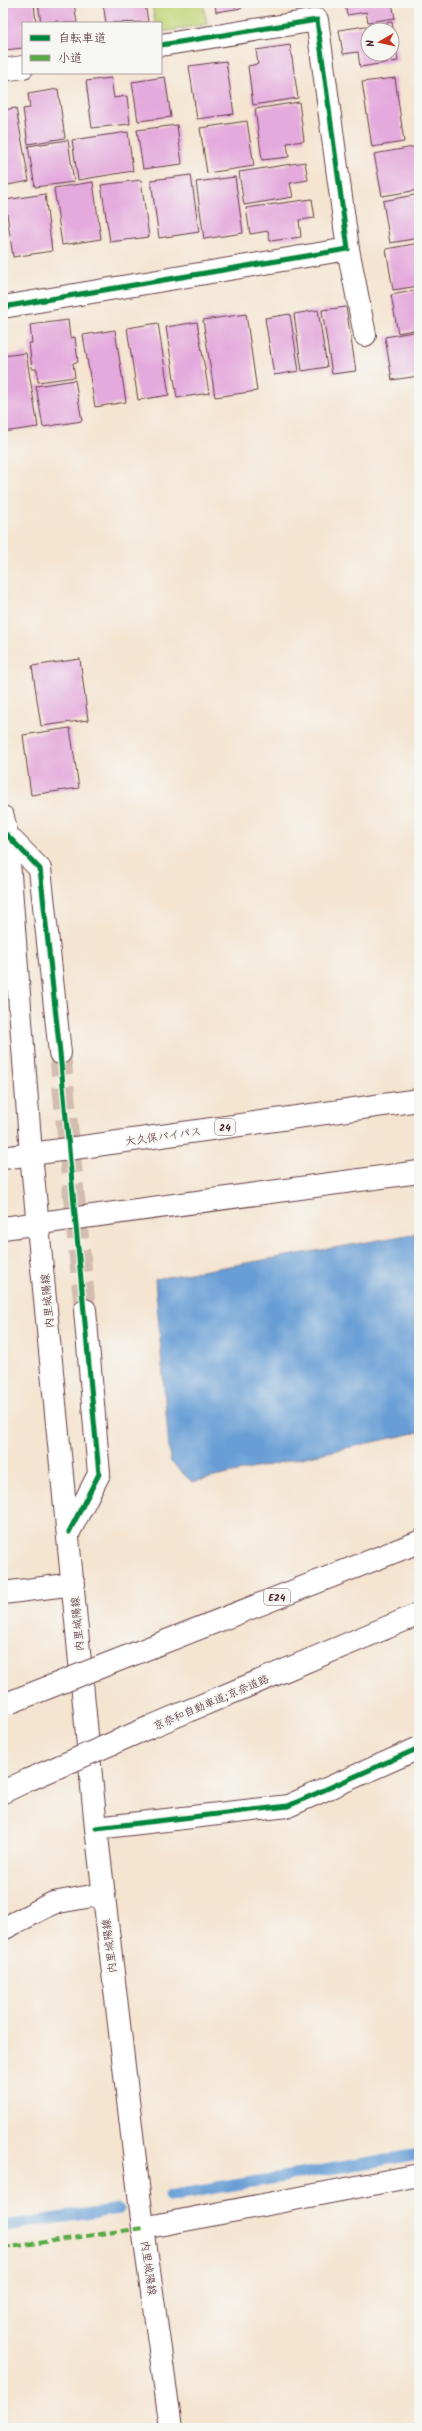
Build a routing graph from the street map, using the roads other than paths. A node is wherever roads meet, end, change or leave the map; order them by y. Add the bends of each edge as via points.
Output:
1 (162, 45) edge
2 (22, 67) edge
3 (3, 70) edge
4 (348, 249) junction
5 (3, 307) edge
6 (365, 335) dead end
7 (5, 826) edge
8 (60, 1053) tunnel mouth
9 (419, 1100) edge
10 (31, 1154) junction
11 (3, 1158) edge
12 (419, 1172) edge
13 (39, 1224) junction
14 (3, 1228) edge
15 (85, 1310) tunnel mouth
16 (69, 1532) junction
17 (419, 1542) edge
18 (74, 1584) junction
19 (3, 1593) edge
20 (419, 1614) edge
21 (7, 1704) edge
22 (419, 1748) edge
23 (3, 1792) edge
24 (96, 1828) junction
25 (103, 1894) junction
26 (3, 1929) edge
27 (419, 2175) edge
28 (144, 2228) junction
29 (171, 2428) edge

1 - 4 main road via 317,20
2 - 3 main road
4 - 5 main road
4 - 6 main road
7 - 8 main road via 40,869
7 - 10 main road, 内里城陽線
9 - 10 main road, 大久保バイパス / 24
10 - 11 main road, 大久保バイパス / 24
10 - 13 main road, 内里城陽線
12 - 13 main road
13 - 14 main road
13 - 16 main road, 内里城陽線
15 - 16 main road via 98,1474
16 - 18 main road, 内里城陽線
17 - 21 main road, E24, bridge
18 - 19 main road
18 - 24 main road, 内里城陽線
20 - 23 main road, 京奈和自動車道;京奈道路, bridge
22 - 24 main road via 288,1806
24 - 25 main road, 内里城陽線
25 - 26 main road via 53,1903
25 - 28 main road, 内里城陽線
27 - 28 main road
28 - 29 main road, 内里城陽線

